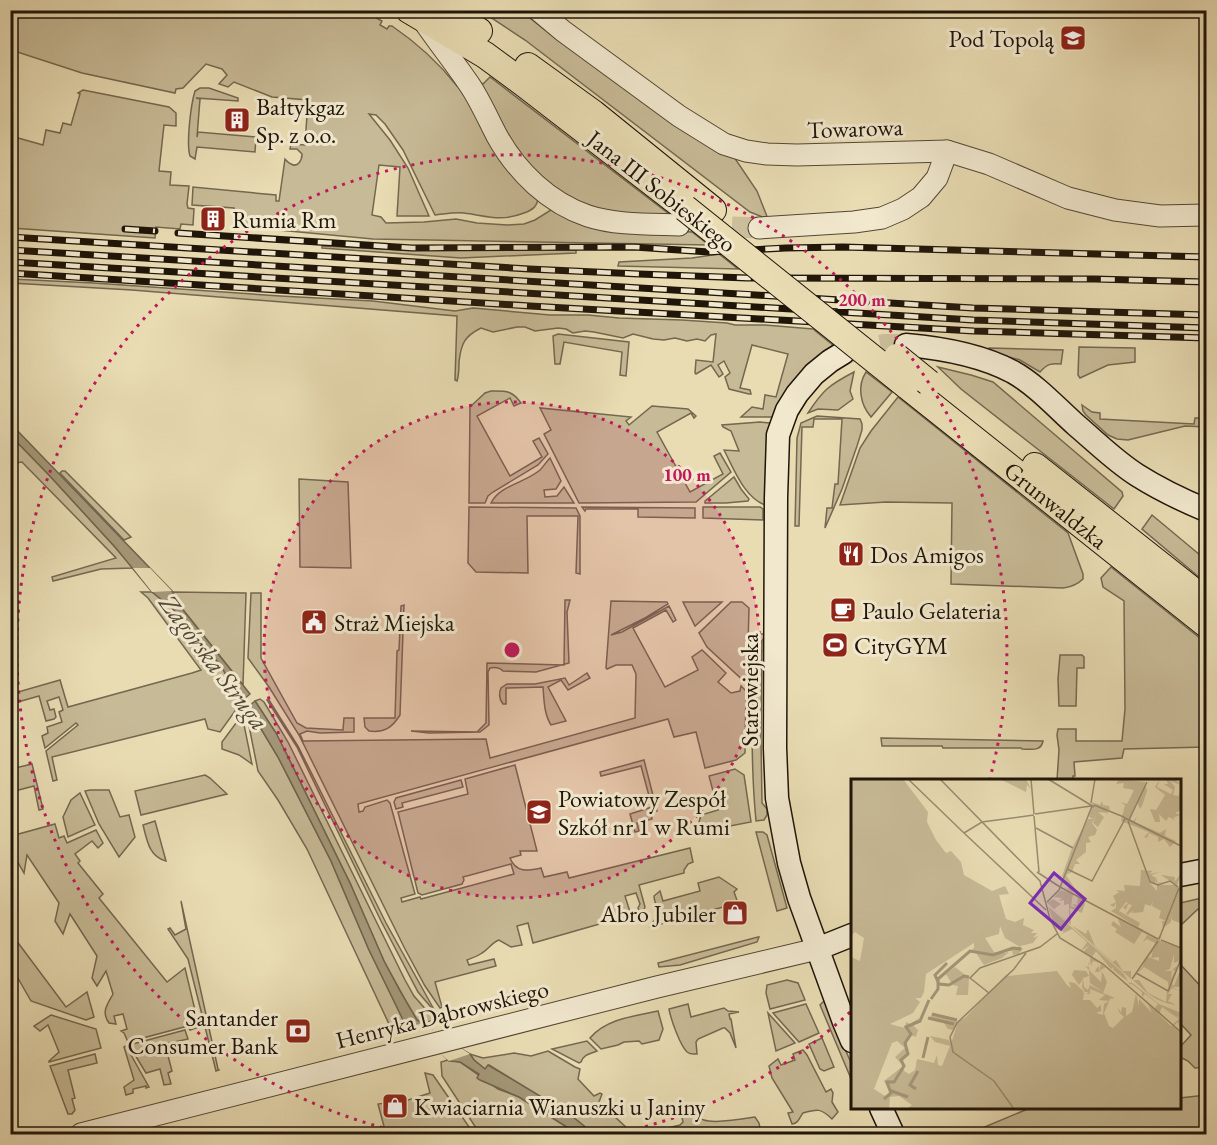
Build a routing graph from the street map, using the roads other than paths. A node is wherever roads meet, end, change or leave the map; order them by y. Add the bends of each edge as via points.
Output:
1 (445, 10) edge
2 (538, 10) edge
3 (415, 14) edge
4 (947, 152) junction
5 (1206, 215) edge
6 (682, 216) junction
7 (759, 228) tunnel mouth
8 (906, 345) tunnel mouth
9 (843, 353) tunnel mouth
10 (918, 384) junction
11 (1206, 510) edge
12 (1206, 601) edge
13 (1206, 624) edge
14 (1206, 870) edge
15 (1181, 875) edge
16 (851, 935) edge
17 (818, 949) junction
18 (851, 949) edge
19 (851, 1038) edge
20 (882, 1109) edge
21 (81, 1134) edge
22 (893, 1134) edge

1 - 10 main road, Jana III Sobieskiego, bridge via 593,113
2 - 4 street, Towarowa via 679,116 724,144 754,152 797,155
3 - 6 main road, Jana III Sobieskiego via 523,83
3 - 6 street via 469,84 517,166 535,185 568,208 611,222
4 - 5 street, Towarowa via 989,164 1068,198 1115,210 1160,216
4 - 7 street via 936,178 921,197 882,218
6 - 10 main road, Jana III Sobieskiego, bridge
8 - 11 main road via 951,351 1012,372 1135,473
9 - 17 main road, Starowiejska via 814,374 797,394 782,421 777,454 777,798 789,863
10 - 12 main road, Grunwaldzka
10 - 13 main road, Grunwaldzka
14 - 15 main road
16 - 17 main road, Henryka Dąbrowskiego
17 - 18 main road, Henryka Dąbrowskiego
17 - 19 main road, Starowiejska
17 - 21 street, Henryka Dąbrowskiego
20 - 22 main road

